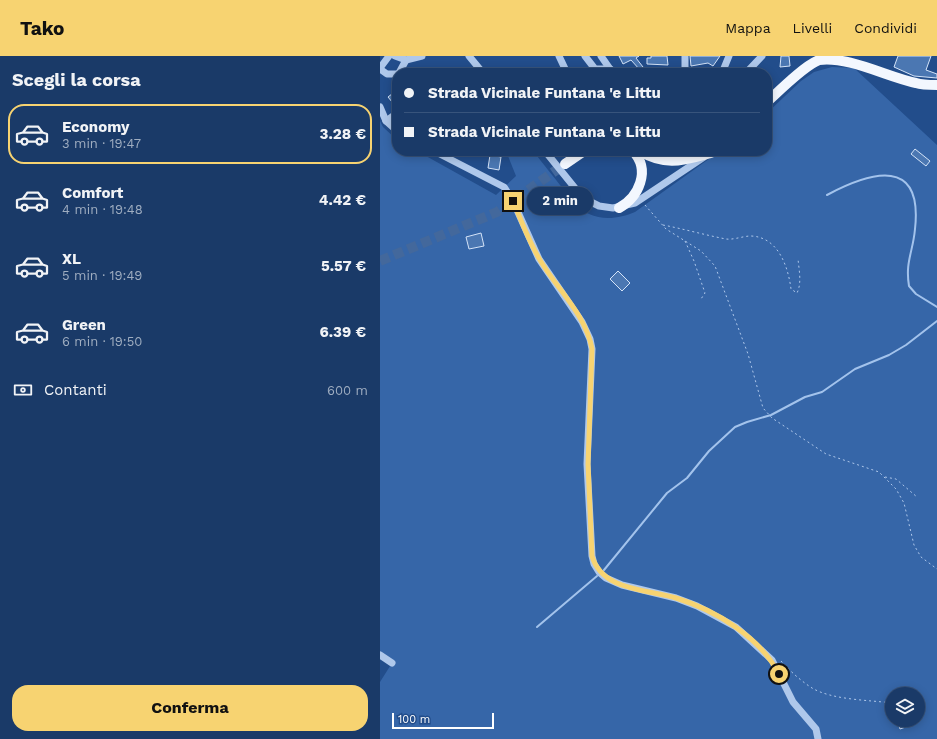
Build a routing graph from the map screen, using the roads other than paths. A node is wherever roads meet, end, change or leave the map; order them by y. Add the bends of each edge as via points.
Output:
1 (390, 56) edge
2 (395, 56) edge
3 (422, 56) edge
4 (469, 56) edge
5 (559, 56) edge
6 (585, 56) edge
7 (601, 56) edge
8 (685, 56) edge
9 (730, 56) edge
10 (762, 56) edge
11 (406, 60) junction
12 (401, 68) edge
13 (479, 68) edge
14 (565, 68) edge
15 (594, 68) edge
16 (611, 68) edge
17 (686, 68) edge
18 (724, 68) edge
19 (751, 68) edge
20 (380, 69) edge
21 (392, 74) edge
22 (937, 85) edge
23 (772, 98) edge
24 (380, 107) edge
25 (392, 117) edge
26 (386, 121) junction
27 (392, 126) edge
28 (444, 156) edge
29 (549, 156) edge
30 (573, 156) edge
31 (577, 156) edge
32 (636, 156) edge
33 (649, 156) edge
34 (699, 156) edge
35 (706, 156) edge
36 (619, 208) junction
37 (380, 655) edge
38 (392, 663) dead end
39 (818, 739) edge

1 - 20 street
2 - 11 street
3 - 11 street
4 - 13 street
5 - 14 street
6 - 15 street
7 - 16 street
8 - 17 street
9 - 18 street
10 - 19 street
11 - 12 street
20 - 21 street
22 - 23 main road via 916,83 842,58 818,61 806,68
24 - 26 street
25 - 26 street
26 - 27 street
28 - 39 street via 504,187 539,259 582,322 590,339 592,349 588,464 592,556 599,572 622,585 676,598 697,606 736,627 772,660 793,702 816,730
29 - 36 street via 584,198 599,206
30 - 31 main road via 565,164
32 - 36 main road via 640,164 641,181 634,197
33 - 34 main road via 664,161 686,160
35 - 36 street via 640,200
37 - 38 street

